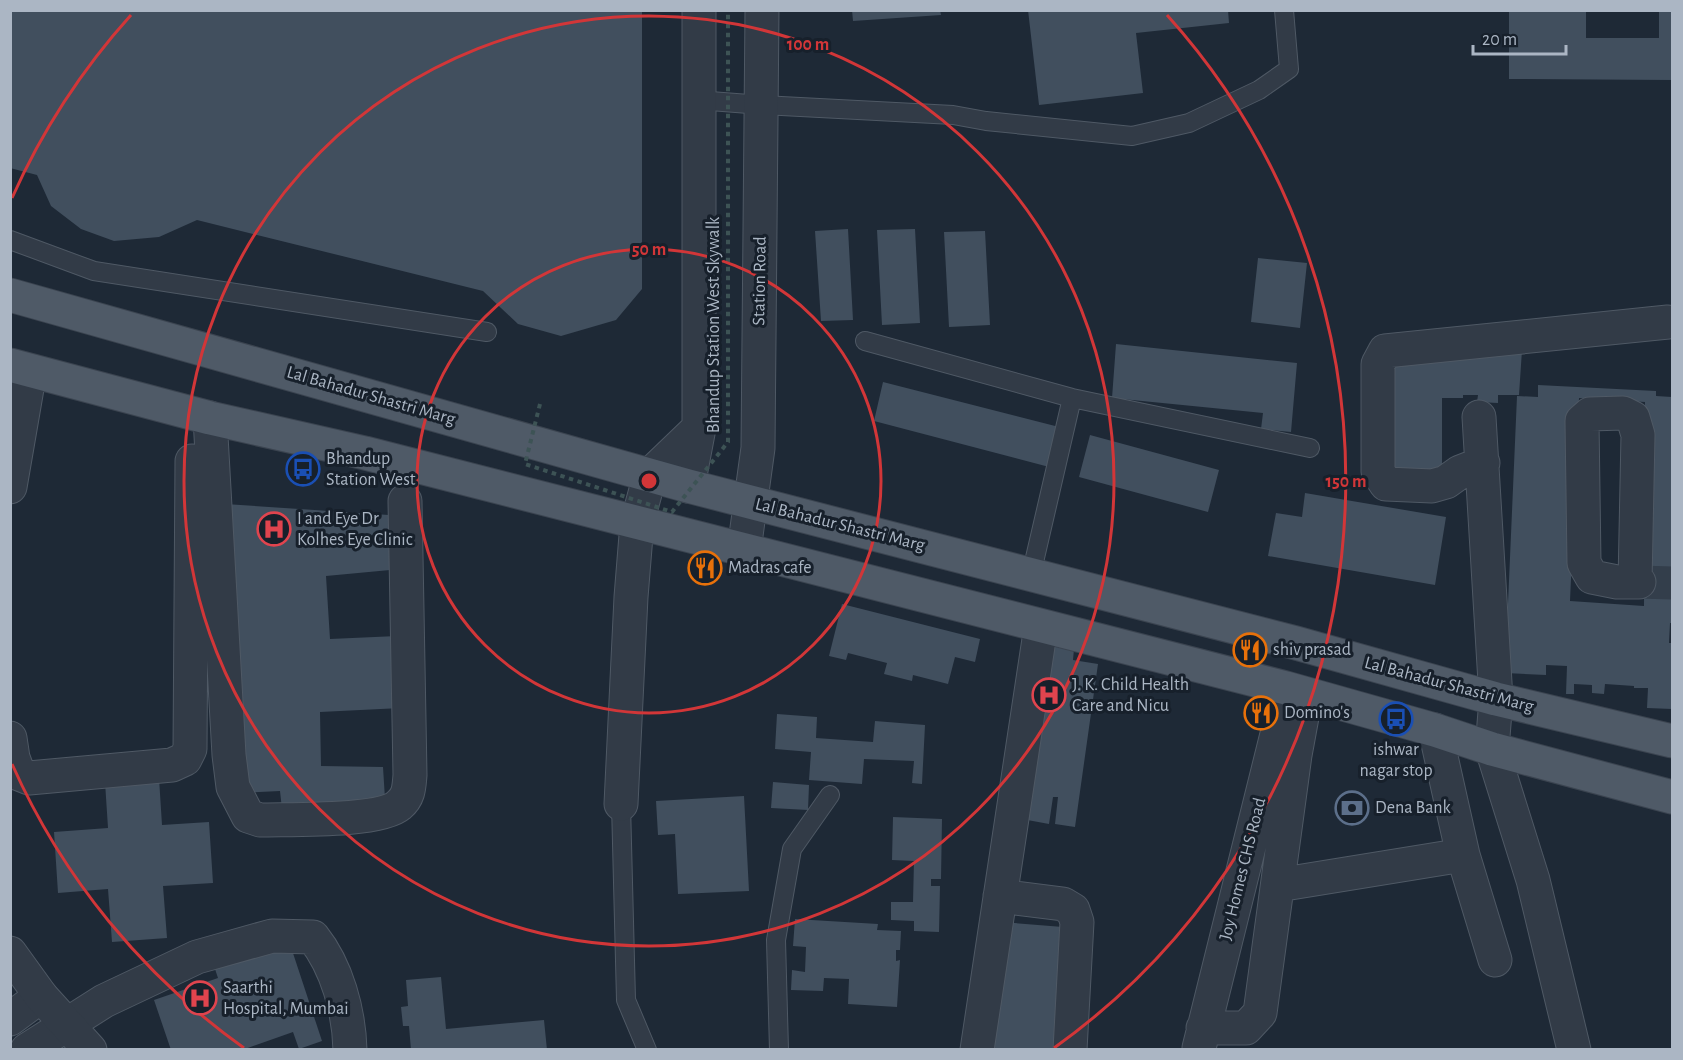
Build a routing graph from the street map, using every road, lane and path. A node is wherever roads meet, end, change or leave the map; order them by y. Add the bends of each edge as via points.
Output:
1 (699, 10) edge
2 (728, 10) edge
3 (762, 10) edge
4 (1284, 10) edge
5 (697, 100) junction
6 (762, 105) junction
7 (10, 240) edge
8 (10, 295) edge
9 (1668, 322) dead end
10 (487, 332) dead end
11 (865, 341) dead end
12 (20, 368) edge
13 (1072, 398) junction
14 (540, 404) dead end
15 (202, 416) junction
16 (1479, 417) dead end
17 (699, 428) junction
18 (1310, 448) dead end
19 (1483, 463) junction
20 (650, 475) junction
21 (688, 486) junction
22 (10, 487) edge
23 (405, 501) dead end
24 (750, 502) junction
25 (637, 523) junction
26 (744, 550) junction
27 (1031, 575) junction
28 (1637, 582) joint
29 (1041, 626) junction
30 (1296, 692) junction
31 (1496, 699) junction
32 (1435, 730) junction
33 (10, 738) edge
34 (1672, 741) edge
35 (1492, 749) junction
36 (830, 795) dead end
37 (1672, 797) edge
38 (621, 804) joint
39 (1463, 855) junction
40 (1278, 885) junction
41 (1000, 896) junction
42 (10, 953) edge
43 (1495, 960) dead end
44 (41, 996) junction
45 (10, 1018) edge
46 (66, 1024) junction
47 (1201, 1039) edge
48 (27, 1050) edge
49 (90, 1050) edge
50 (350, 1050) edge
51 (647, 1050) edge
52 (779, 1050) edge
53 (977, 1050) edge
54 (1070, 1050) edge
55 (1574, 1050) edge

1 - 5 street
2 - 14 path, Bhandup Station West Skywalk, bridge via 728,442 672,512 525,464
3 - 6 street, Station Road
4 - 6 lane via 1289,69 1259,90 1189,123 1132,136 953,115
5 - 6 lane
5 - 17 street
6 - 24 street, Station Road via 758,448
7 - 10 lane via 94,271
8 - 20 main road, Lal Bahadur Shastri Marg
9 - 19 street via 1385,351 1378,364 1378,472 1382,480 1386,484 1432,486
11 - 13 lane
12 - 15 main road
12 - 22 street
13 - 18 lane
13 - 27 lane
15 - 23 street via 229,755 233,787 248,816 260,820 375,815 398,806 408,794
15 - 25 main road
15 - 33 street via 192,462 190,749 184,759 172,765 29,778 19,774
16 - 19 street
17 - 20 street
17 - 21 street
19 - 31 street
20 - 21 main road, Lal Bahadur Shastri Marg
20 - 25 street
21 - 24 main road, Lal Bahadur Shastri Marg
24 - 26 street, Station Road
24 - 27 main road, Lal Bahadur Shastri Marg
25 - 26 main road
25 - 38 street
26 - 29 main road
27 - 31 main road, Lal Bahadur Shastri Marg
28 - 28 street via 1592,577 1584,563 1582,421 1590,414 1623,413 1633,418 1638,435
29 - 30 main road
29 - 41 street
30 - 32 main road
30 - 40 street via 1295,755
30 - 47 street, Joy Homes CHS Road via 1280,721
31 - 34 main road, Lal Bahadur Shastri Marg
31 - 35 street
32 - 35 main road
32 - 39 street
35 - 37 main road
35 - 55 street via 1533,880
36 - 52 lane via 792,849 776,940
38 - 51 lane via 626,1000
39 - 40 street
39 - 43 street
40 - 47 street via 1260,1013 1246,1028
41 - 53 street
41 - 54 street via 1063,904 1073,910 1077,922
42 - 44 street
44 - 45 street
44 - 46 street
46 - 48 street
46 - 49 street
46 - 50 street via 104,1001 197,957 272,936 314,937 324,951 342,997

